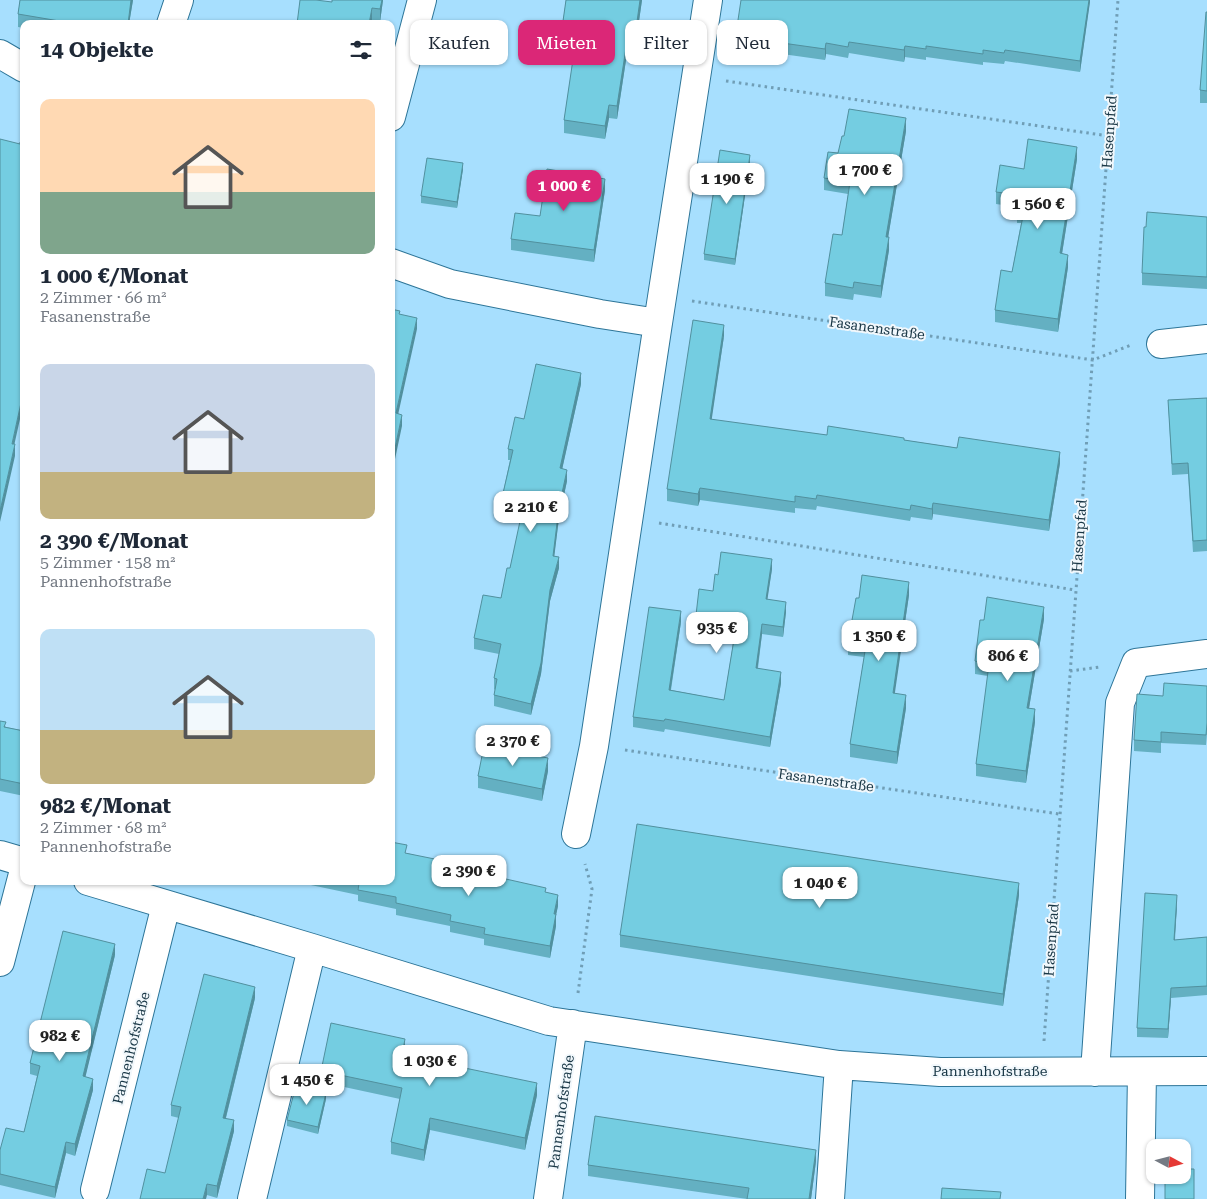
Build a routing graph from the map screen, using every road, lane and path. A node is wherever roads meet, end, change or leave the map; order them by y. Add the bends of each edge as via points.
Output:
1 (179, 0) edge
2 (422, 0) edge
3 (708, 0) edge
4 (1118, 0) edge
5 (172, 20) edge
6 (0, 54) edge
7 (20, 66) edge
8 (696, 77) junction
9 (395, 103) edge
10 (1109, 136) junction
11 (395, 264) edge
12 (662, 295) junction
13 (658, 323) junction
14 (1207, 339) edge
15 (1161, 344) joint
16 (1092, 360) junction
17 (628, 519) junction
18 (1075, 590) junction
19 (1207, 654) edge
20 (594, 746) junction
21 (1059, 814) junction
22 (576, 834) joint
23 (0, 855) edge
24 (20, 861) edge
25 (20, 885) edge
26 (101, 885) edge
27 (166, 905) junction
28 (312, 948) junction
29 (0, 962) edge
30 (573, 1024) junction
31 (839, 1065) junction
32 (1038, 1071) junction
33 (1207, 1071) edge
34 (1096, 1072) junction
35 (1142, 1072) junction
36 (96, 1190) dead end
37 (252, 1199) edge
38 (548, 1199) edge
39 (830, 1199) edge
40 (1140, 1199) edge

1 - 5 street
2 - 9 street
3 - 8 street
4 - 10 path, Hasenpfad
6 - 7 street
8 - 10 path
8 - 12 street
10 - 16 path, Hasenpfad
11 - 13 street via 450,284
12 - 13 street
12 - 16 path, Fasanenstraße
13 - 17 street
14 - 15 street
15 - 16 path via 1130,344
16 - 18 path, Hasenpfad
17 - 18 path
17 - 20 street
18 - 21 path, Hasenpfad
19 - 34 street via 1136,663 1120,702
20 - 21 path, Fasanenstraße
20 - 22 street
21 - 32 path, Hasenpfad via 1044,1048
22 - 30 path via 592,889
23 - 24 street
25 - 29 street
26 - 27 street, Pannenhofstraße
27 - 28 street, Pannenhofstraße
27 - 36 street, Pannenhofstraße
28 - 30 street, Pannenhofstraße via 549,1021
28 - 37 street
30 - 31 street, Pannenhofstraße
30 - 38 street, Pannenhofstraße
31 - 32 street, Pannenhofstraße via 940,1072
31 - 39 street
32 - 34 street, Pannenhofstraße
33 - 35 street, Pannenhofstraße
34 - 35 street, Pannenhofstraße
35 - 40 street

